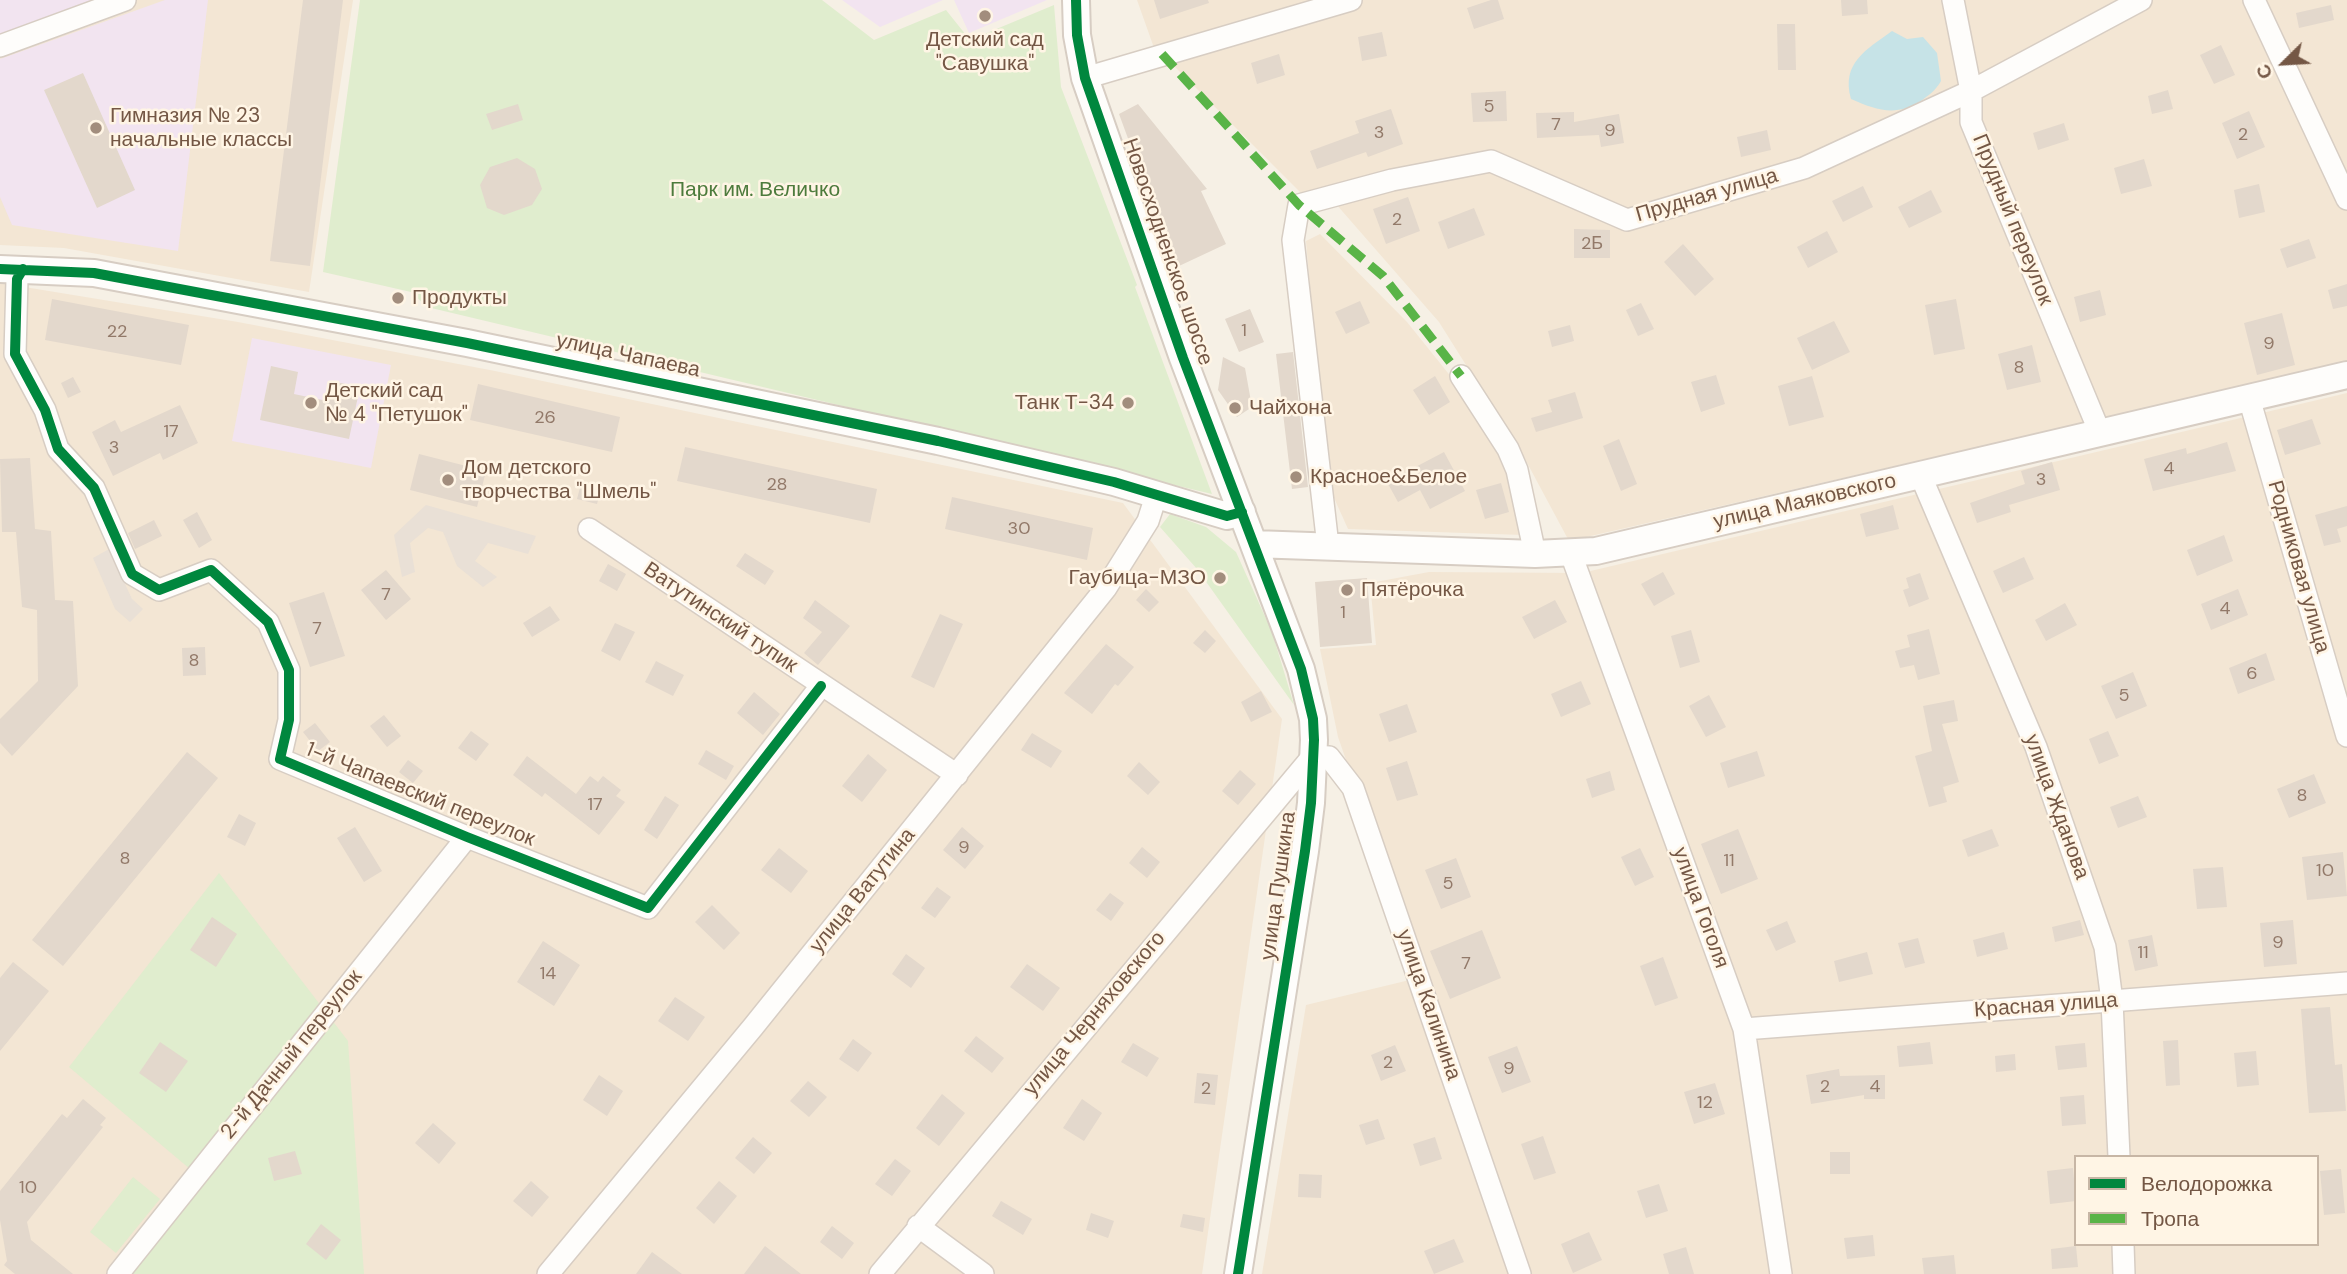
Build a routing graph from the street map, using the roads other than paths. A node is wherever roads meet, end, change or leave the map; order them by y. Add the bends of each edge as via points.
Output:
1 (125, 0) edge
2 (1076, 0) edge
3 (1351, 0) edge
4 (1953, 0) edge
5 (2141, 0) edge
6 (2254, 0) edge
7 (0, 46) edge
8 (1085, 79) junction
9 (1971, 91) junction
10 (2347, 199) edge
11 (11, 269) edge
12 (2347, 375) edge
13 (1461, 376) dead end
14 (2249, 398) junction
15 (2100, 433) junction
16 (1920, 474) junction
17 (1157, 493) junction
18 (1242, 513) junction
19 (589, 529) dead end
20 (1254, 544) junction
21 (1328, 546) junction
22 (1535, 554) junction
23 (1571, 554) junction
24 (821, 687) junction
25 (2347, 736) edge
26 (1313, 756) junction
27 (957, 775) junction
28 (467, 837) junction
29 (2347, 982) edge
30 (2112, 1001) junction
31 (1744, 1029) junction
32 (2119, 1155) edge
33 (918, 1226) junction
34 (2123, 1246) edge
35 (118, 1274) edge
36 (548, 1274) edge
37 (880, 1274) edge
38 (983, 1274) edge
39 (1238, 1274) edge
40 (1521, 1274) edge
41 (1781, 1274) edge
42 (2124, 1274) edge

1 - 7 street
2 - 8 street, Новосходненское шоссе via 1076,35
3 - 8 street
4 - 9 street, Прудный переулок
5 - 9 street, Прудная улица
6 - 10 street
8 - 18 street, Новосходненское шоссе
9 - 15 street, Прудный переулок via 1971,122
9 - 21 street, Прудная улица via 1804,168 1627,220 1491,161 1392,180 1299,205 1293,240
11 - 17 street, улица Чапаева via 93,273 467,343 951,444
11 - 28 street, 1-й Чапаевский переулок via 17,279 15,355 45,410 58,449 94,488 132,574 159,590 211,570 268,622 289,670 289,720 280,759
12 - 14 street, улица Маяковского
13 - 22 street via 1517,470
14 - 15 street, улица Маяковского
14 - 25 street, Родниковая улица
15 - 16 street, улица Маяковского
16 - 23 street, улица Маяковского
16 - 30 street, улица Жданова via 2036,747 2105,947
17 - 18 street, улица Чапаева via 1227,516
17 - 27 street, улица Ватутина via 1148,521 1107,588
18 - 20 street, улица Пушкина
19 - 24 street, Ватутинский тупик
20 - 21 street, улица Маяковского
20 - 26 street, улица Пушкина via 1301,670 1313,719
21 - 22 street, улица Маяковского
22 - 23 street, улица Маяковского
23 - 31 street, улица Гоголя
24 - 27 street, Ватутинский тупик
24 - 28 street, 1-й Чапаевский переулок via 648,908
26 - 33 street, улица Черняховского
26 - 39 street, улица Пушкина via 1305,851
26 - 40 street, улица Калинина via 1329,757 1353,788
27 - 36 street, улица Ватутина
28 - 35 street, 2-й Дачный переулок
29 - 30 street, Красная улица
30 - 31 street, Красная улица
30 - 32 street, улица Жданова
31 - 41 street, улица Гоголя
33 - 37 street, улица Черняховского
33 - 38 street
34 - 42 street

